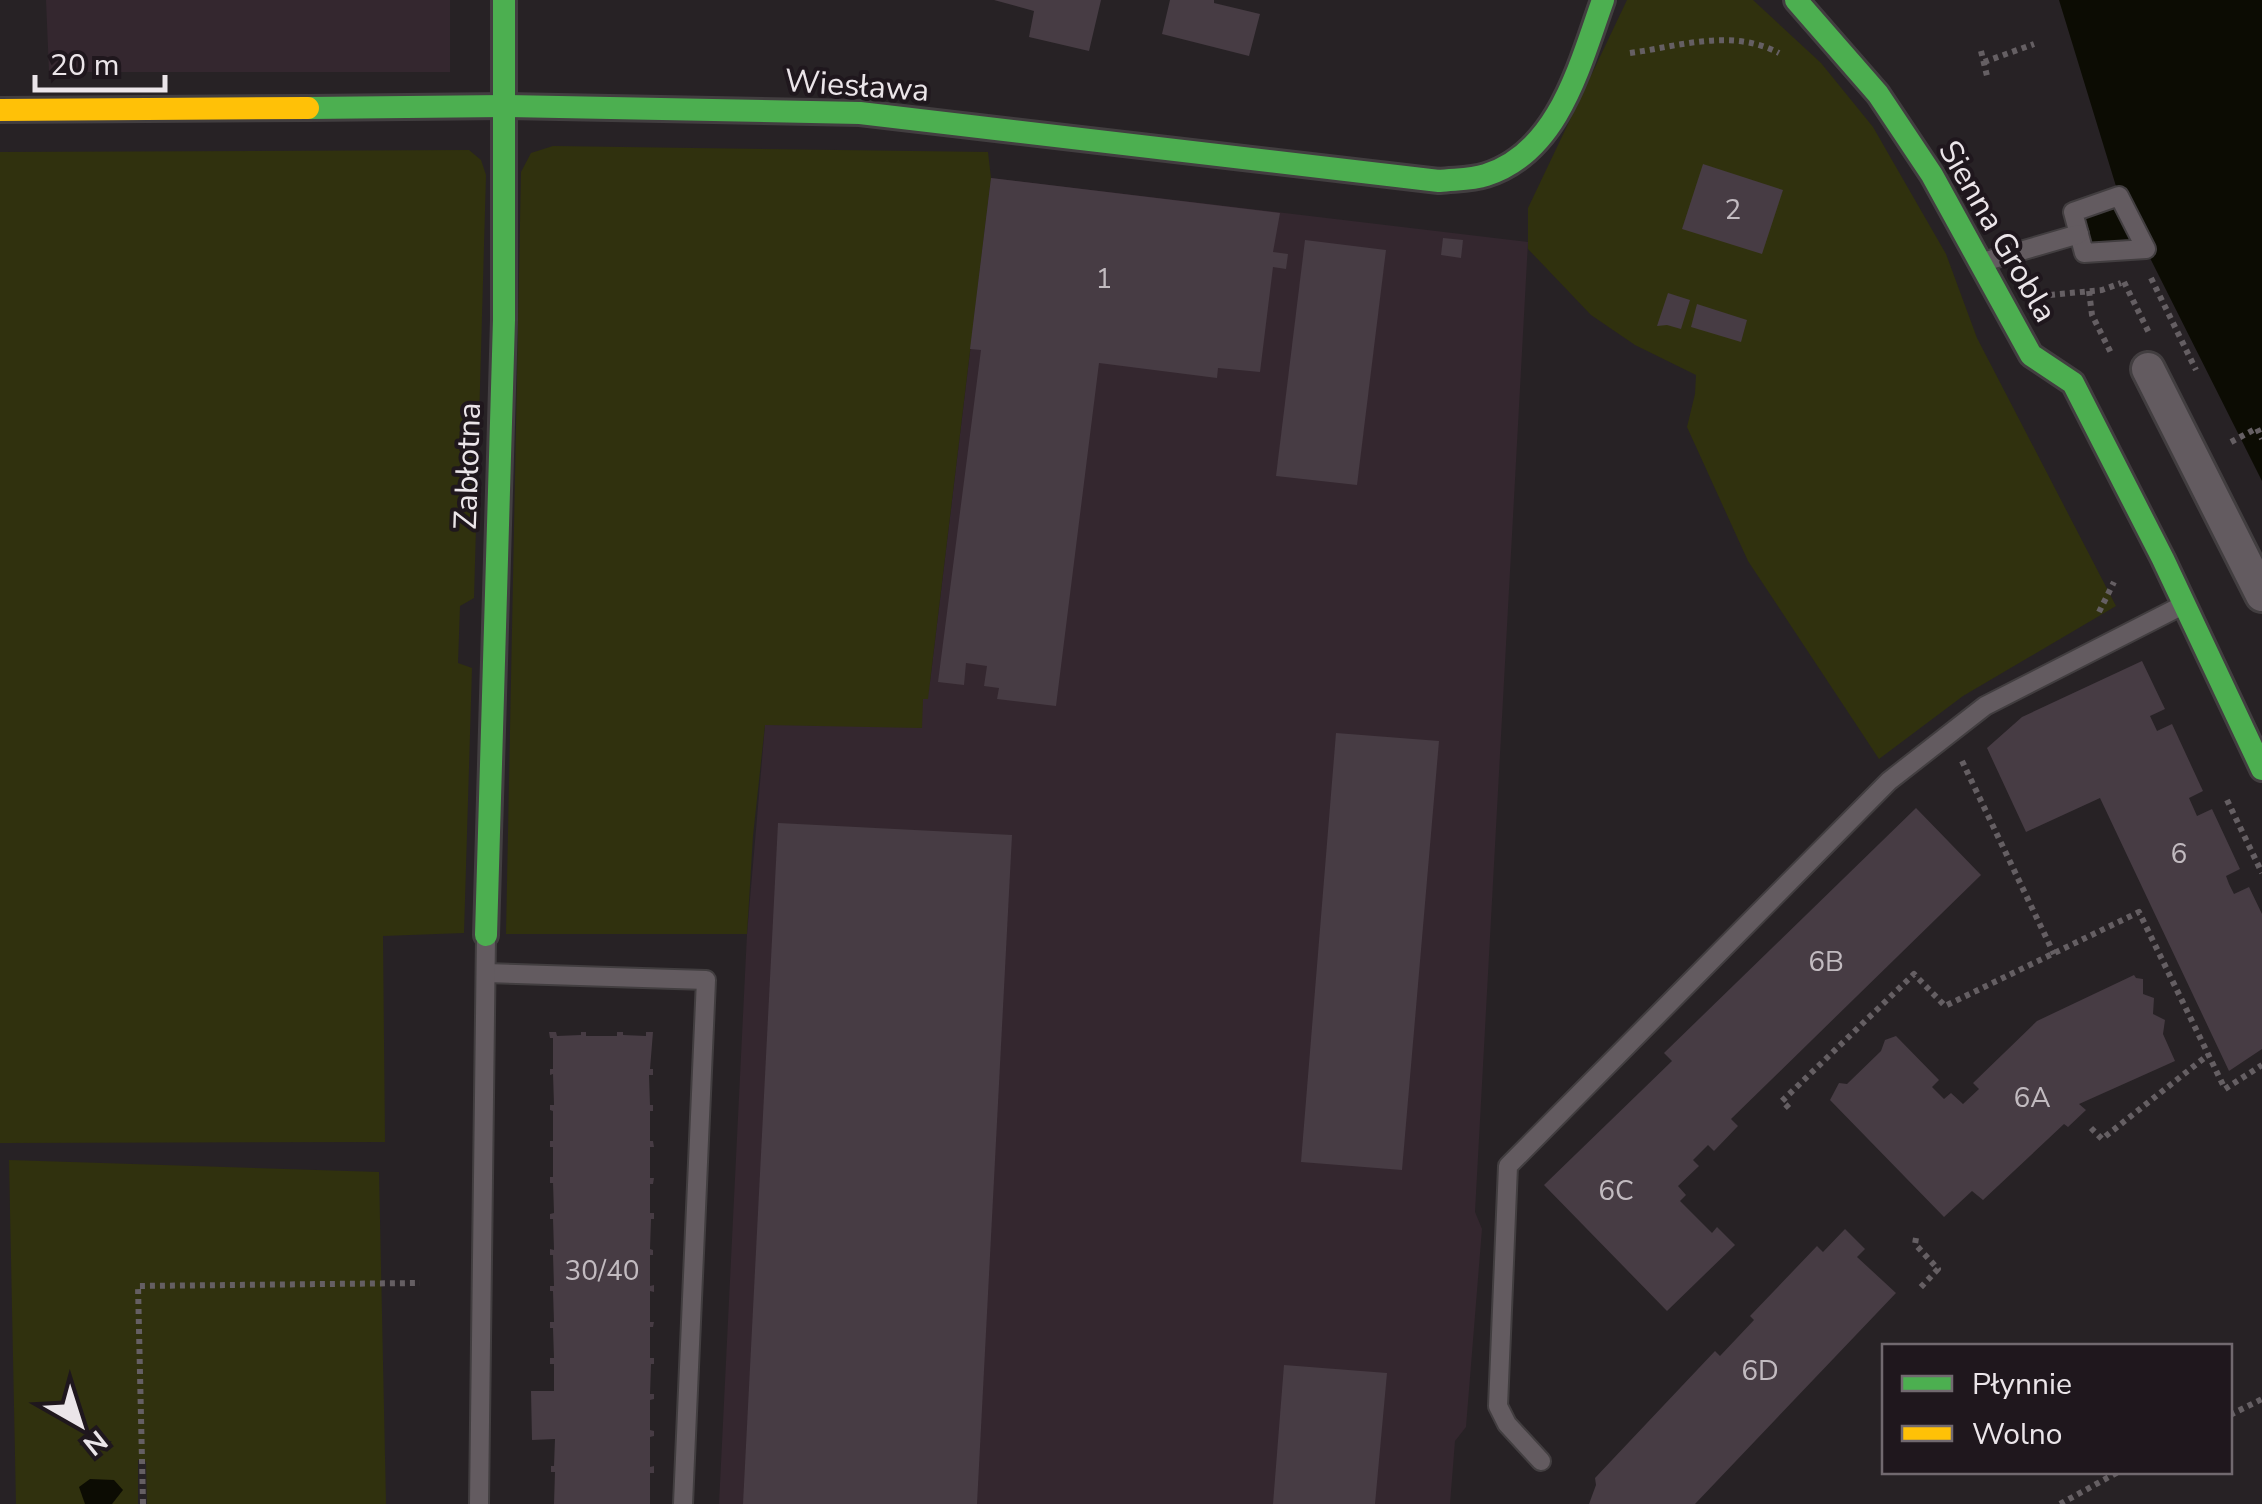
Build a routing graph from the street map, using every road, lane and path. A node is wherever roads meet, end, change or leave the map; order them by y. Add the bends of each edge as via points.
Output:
1 (504, 0) edge
2 (1603, 0) edge
3 (1796, 0) edge
4 (2034, 44) dead end
5 (1982, 50) dead end
6 (1788, 58) dead end
7 (1580, 60) junction
8 (1984, 62) junction
9 (1988, 80) dead end
10 (506, 106) junction
11 (0, 110) edge
12 (2079, 234) dead end
13 (1982, 262) junction
14 (2147, 270) dead end
15 (2148, 369) dead end
16 (2198, 375) dead end
17 (2262, 439) edge
18 (2231, 442) dead end
19 (2262, 595) edge
20 (2184, 605) junction
21 (1949, 732) junction
22 (2262, 769) edge
23 (486, 935) joint
24 (2054, 954) junction
25 (486, 973) junction
26 (2208, 1055) junction
27 (2262, 1065) edge
28 (1789, 1108) dead end
29 (2091, 1128) dead end
30 (1916, 1238) dead end
31 (420, 1284) dead end
32 (1920, 1288) dead end
33 (2262, 1398) edge
34 (2232, 1414) edge
35 (1541, 1461) dead end
36 (2114, 1474) edge
37 (143, 1504) edge
38 (479, 1504) edge
39 (683, 1504) edge
40 (2060, 1504) edge

1 - 10 street, Zabłotna
2 - 7 street, Wiesława
3 - 13 street, Sienna Grobla via 1878,94
4 - 8 path
5 - 8 path
6 - 7 path via 1760,43 1721,38
7 - 10 street, Wiesława via 1542,137 1518,159 1489,175 1439,181 860,113
8 - 9 path
10 - 11 street, Wiesława
10 - 23 street, Zabłotna
12 - 13 lane
13 - 20 street, Sienna Grobla via 2032,356 2073,383
14 - 16 path
15 - 19 street
17 - 18 path via 2257,428
20 - 21 lane via 1986,706
20 - 22 street, Sienna Grobla
21 - 24 path
21 - 35 lane via 1889,781 1508,1166 1498,1406
23 - 25 lane
24 - 26 path via 2139,912
24 - 28 path via 1945,1006 1914,974 1782,1100
25 - 38 lane
25 - 39 lane via 706,980
26 - 27 path via 2225,1089
26 - 29 path via 2102,1139
30 - 32 path via 1938,1269
31 - 37 path via 138,1286
33 - 34 path
36 - 40 path

